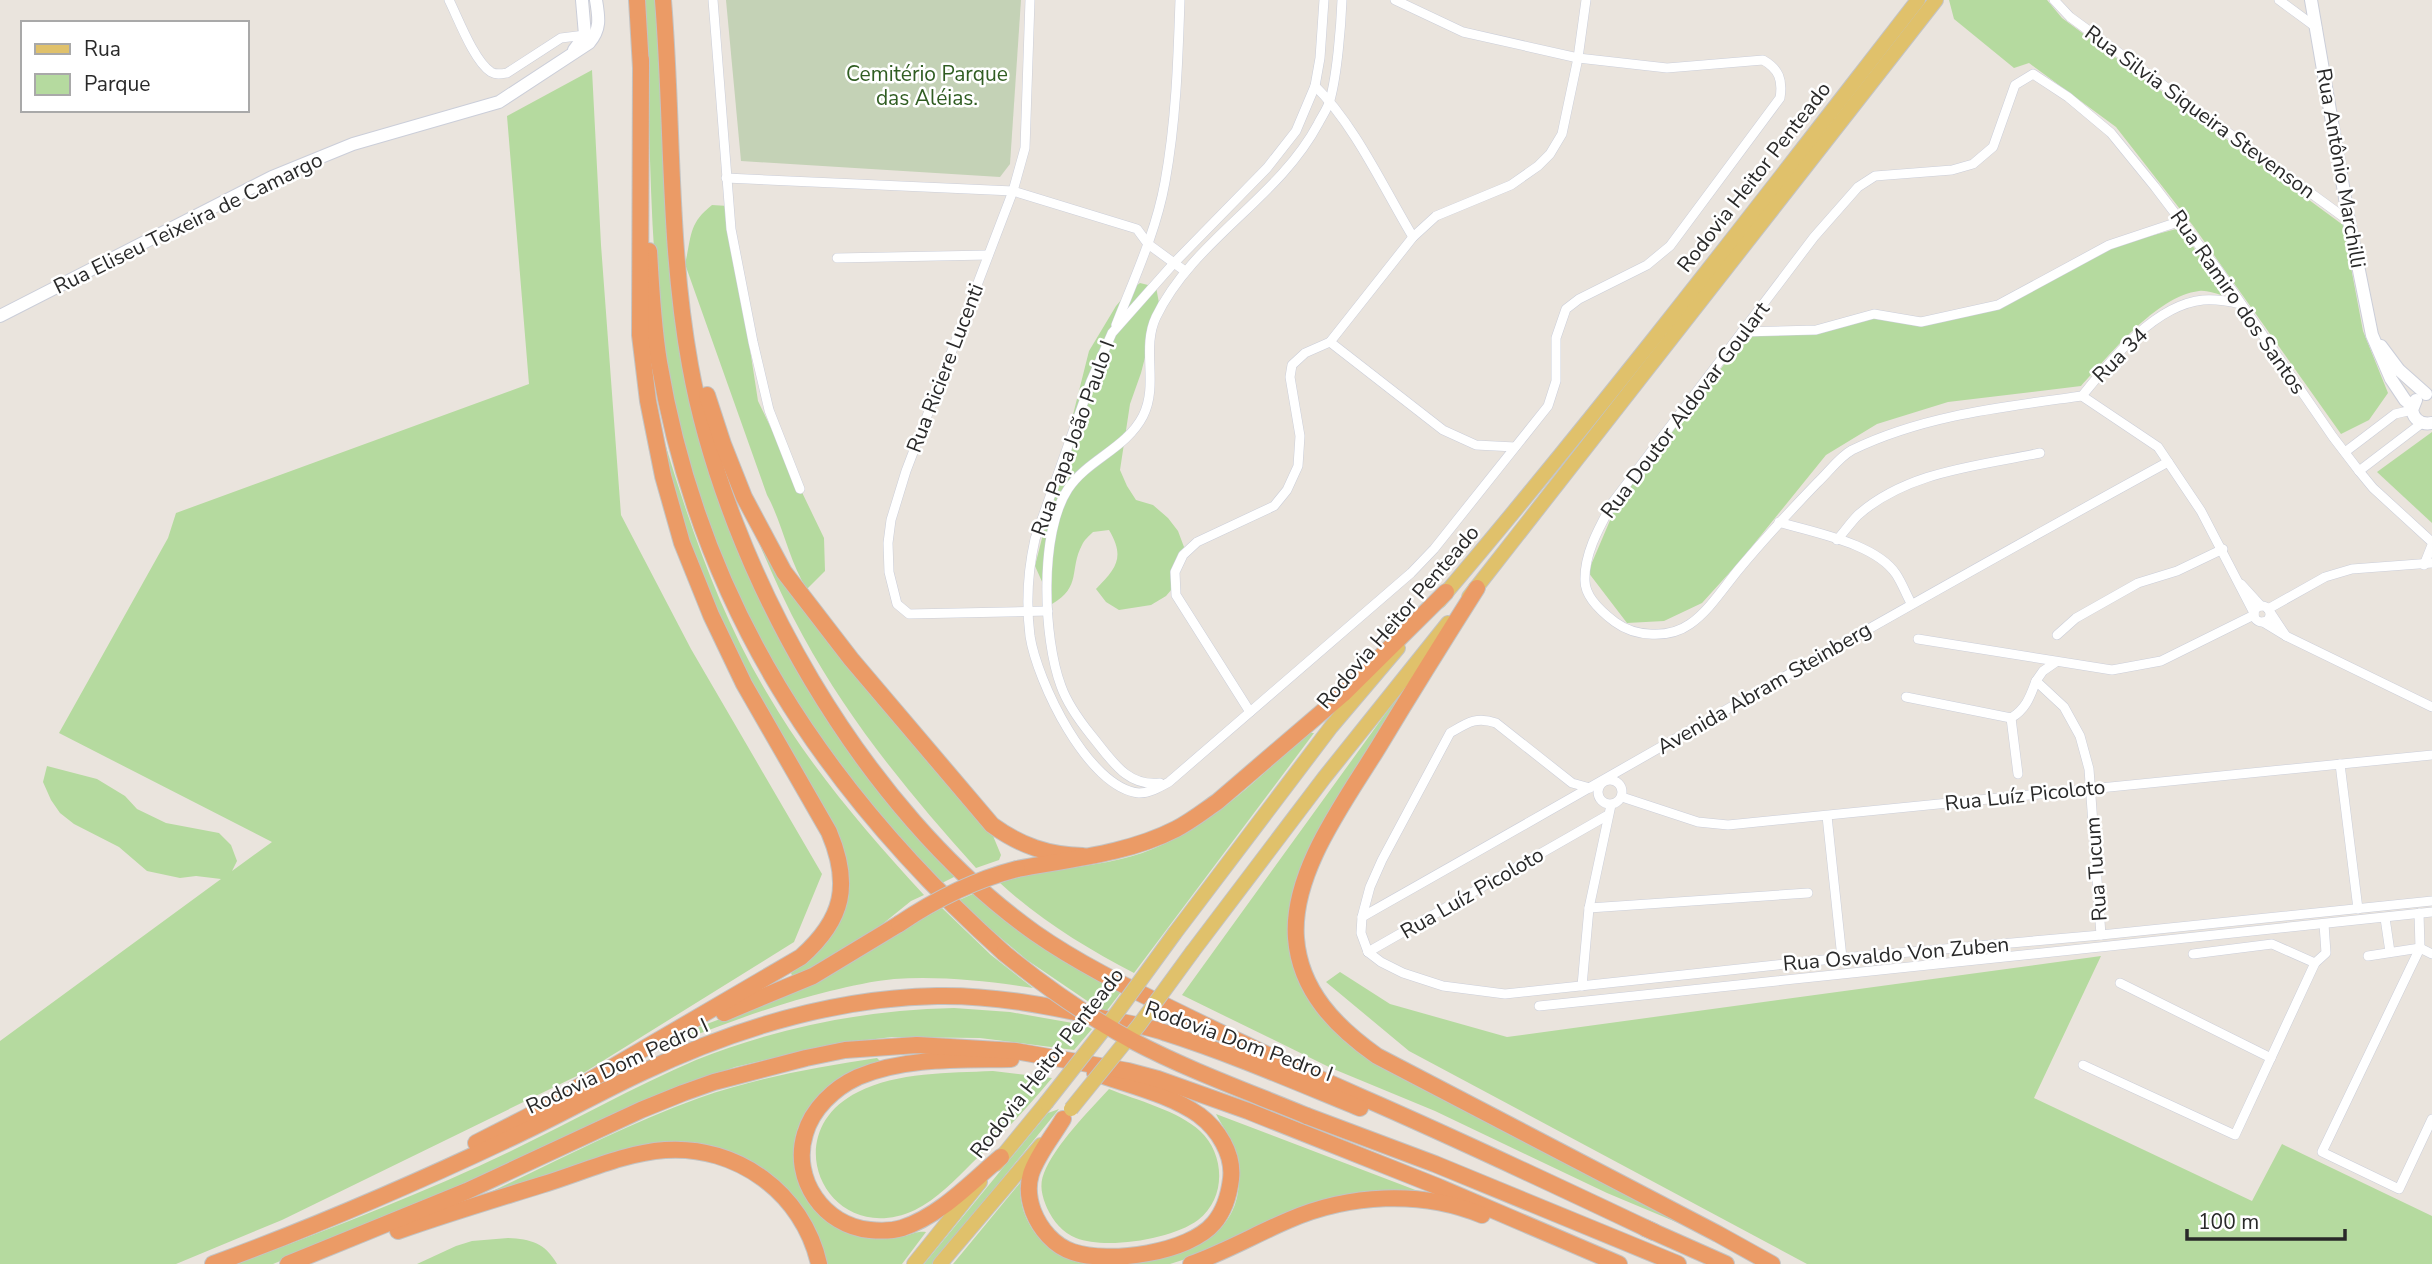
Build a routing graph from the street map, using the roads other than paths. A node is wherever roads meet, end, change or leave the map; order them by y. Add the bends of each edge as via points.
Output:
1 (449, 0) edge
2 (582, 0) edge
3 (596, 0) edge
4 (637, 0) edge
5 (663, 0) edge
6 (713, 0) edge
7 (1030, 0) edge
8 (1180, 0) edge
9 (1324, 0) edge
10 (1342, 0) edge
11 (1395, 0) edge
12 (1586, 0) edge
13 (1918, 0) edge
14 (1936, 0) edge
15 (2054, 0) edge
16 (2279, 0) edge
17 (2311, 0) edge
18 (2317, 28) junction
19 (584, 35) junction
20 (570, 56) junction
21 (1578, 58) junction
22 (641, 60) junction
23 (2033, 74) joint
24 (1315, 86) junction
25 (1330, 101) junction
26 (726, 178) junction
27 (1013, 191) junction
28 (2349, 220) junction
29 (2181, 221) junction
30 (1413, 237) junction
31 (1148, 244) junction
32 (676, 246) junction
33 (988, 255) junction
34 (837, 258) dead end
35 (1174, 263) junction
36 (1185, 271) junction
37 (2241, 304) junction
38 (0, 316) edge
39 (1742, 332) junction
40 (1112, 333) junction
41 (2372, 335) junction
42 (1330, 342) junction
43 (2429, 395) edge
44 (2082, 396) junction
45 (2418, 415) edge
46 (1515, 447) junction
47 (2040, 453) dead end
48 (2346, 454) junction
49 (2168, 462) junction
50 (2359, 471) junction
51 (800, 489) dead end
52 (1779, 522) junction
53 (1837, 540) junction
54 (2432, 543) edge
55 (2223, 549) junction
56 (2428, 564) edge
57 (1477, 588) junction
58 (1446, 592) junction
59 (1911, 603) junction
60 (1048, 611) junction
61 (1029, 612) junction
62 (2262, 613) junction
63 (2057, 635) dead end
64 (1918, 639) dead end
65 (2056, 662) junction
66 (2036, 681) junction
67 (1906, 697) dead end
68 (2432, 707) edge
69 (1250, 712) junction
70 (2011, 718) junction
71 (2432, 755) edge
72 (2340, 764) junction
73 (2018, 774) dead end
74 (1169, 782) junction
75 (1603, 782) junction
76 (1590, 788) junction
77 (2090, 788) junction
78 (1622, 797) junction
79 (1610, 810) junction
80 (1828, 816) junction
81 (1083, 856) junction
82 (1808, 893) dead end
83 (2432, 901) edge
84 (1589, 908) junction
85 (2357, 909) junction
86 (2432, 912) edge
87 (2419, 914) junction
88 (1362, 917) junction
89 (2385, 918) junction
90 (2324, 924) junction
91 (2101, 935) junction
92 (2420, 948) junction
93 (1368, 952) junction
94 (2390, 952) junction
95 (2193, 954) dead end
96 (2432, 954) edge
97 (2368, 956) dead end
98 (1842, 958) junction
99 (2315, 963) junction
100 (2120, 983) dead end
101 (1582, 986) junction
102 (1539, 1006) dead end
103 (657, 1041) junction
104 (2271, 1058) junction
105 (1056, 1060) junction
106 (2083, 1065) dead end
107 (1067, 1114) junction
108 (2432, 1119) edge
109 (1001, 1157) junction
110 (314, 1226) junction
111 (1654, 1232) junction
112 (213, 1264) edge
113 (288, 1264) edge
114 (300, 1264) edge
115 (818, 1264) edge
116 (914, 1264) edge
117 (940, 1264) edge
118 (1191, 1264) edge
119 (1600, 1264) edge
120 (1619, 1264) edge
121 (1678, 1264) edge
122 (1726, 1264) edge
123 (1772, 1264) edge

1 - 19 street via 480,61 497,75 561,38
2 - 19 street
3 - 20 street, Rua Eliseu Teixeira de Camargo via 597,33
4 - 22 highway
5 - 32 highway
6 - 26 street
7 - 27 street, Rua Riciere Lucenti via 1024,148
8 - 31 street via 1177,92 1165,184
9 - 24 street, Rua Papa João Paulo I
10 - 25 street, Rua Papa João Paulo I
11 - 21 street via 1463,32
12 - 21 street
13 - 58 main road, Rodovia Heitor Penteado via 1657,335
14 - 57 main road, Rodovia Heitor Penteado
15 - 28 street, Rua Silvia Siqueira Stevenson via 2070,17
16 - 18 street
17 - 18 street, Rua Antônio Marchilli
18 - 28 street, Rua Antônio Marchilli
19 - 20 street
20 - 38 street, Rua Eliseu Teixeira de Camargo via 499,102 353,144 272,177
21 - 30 street via 1562,134 1550,154 1511,185 1436,216
21 - 46 street via 1667,68 1763,60 1772,65 1783,85 1780,98 1670,246 1647,265 1566,309 1556,338 1556,381 1548,406
22 - 103 highway via 640,335 663,476 682,543 711,615 744,684 829,832 842,888 832,923 801,957
22 - 121 highway, bridge via 649,258 659,361 684,468 720,571 767,671 828,764 882,830 935,888 1041,984 1134,1041 1307,1116
23 - 29 street, Rua Ramiro dos Santos via 2111,133
23 - 39 street, Rua Doutor Aldovar Goulart via 2015,85 1993,147 1973,164 1875,176 1858,187
24 - 25 street
24 - 35 street, Rua Papa João Paulo I via 1296,131 1267,168
25 - 30 street
25 - 36 street, Rua Papa João Paulo I via 1288,169
26 - 27 street
26 - 51 street via 731,229 769,410
27 - 31 street via 1137,229
27 - 33 street, Rua Riciere Lucenti
28 - 41 street, Rua Antônio Marchilli
29 - 37 street, Rua Ramiro dos Santos
29 - 39 street via 2109,245 1998,305 1921,322 1874,314 1816,330
30 - 42 street
31 - 35 street
31 - 40 street
32 - 81 highway via 704,386 723,444 744,497 784,572 826,630 992,825 1036,850
32 - 111 highway via 691,369 741,534 785,633 819,692 866,760 944,853 1034,932 1124,986
33 - 34 street
33 - 61 street, Rua Riciere Lucenti via 906,471 891,520 889,572 897,604 909,614
35 - 36 street
35 - 40 street, Rua Papa João Paulo I
36 - 60 street, Rua Papa João Paulo I via 1155,319 1149,344 1152,385 1143,415 1127,439 1068,488 1058,511 1047,563
37 - 44 street, Rua 34 via 2201,300 2171,310 2140,331
37 - 48 street, Rua Ramiro dos Santos
39 - 52 street, Rua Doutor Aldovar Goulart via 1613,502 1596,531 1585,586 1604,614 1622,627 1644,634 1667,634 1689,625
40 - 61 street, Rua Papa João Paulo I via 1035,539
41 - 43 street, Rua Antônio Marchilli via 2399,370
41 - 45 street, Rua Antônio Marchilli via 2391,379
42 - 46 street via 1451,435 1476,445
42 - 69 street via 1305,353 1292,365 1300,436 1298,466 1287,490 1273,506 1197,542 1183,555 1175,572 1176,595
43 - 45 street via 2420,396
44 - 49 street via 2158,447
44 - 52 street, Rua Doutor Aldovar Goulart via 1959,413 1897,430 1848,452
45 - 48 street via 2395,414
45 - 50 street
46 - 69 street via 1434,550
47 - 53 street via 1922,477 1878,501
48 - 50 street, Rua Ramiro dos Santos
49 - 55 street
49 - 59 street, Avenida Abram Steinberg
50 - 54 street, Rua Ramiro dos Santos
52 - 53 street
53 - 59 street via 1880,557 1896,573
54 - 56 street
55 - 62 street
55 - 63 street via 2138,583 2076,618
56 - 62 street via 2352,569 2325,577
57 - 107 main road, Rodovia Heitor Penteado, bridge
57 - 123 highway via 1342,807 1308,872 1296,919 1306,981 1333,1021 1377,1056
58 - 81 highway via 1343,694 1217,802 1157,837
58 - 109 main road, Rodovia Heitor Penteado, bridge via 1331,727 1116,1014
59 - 75 street, Avenida Abram Steinberg
60 - 61 street, Rua Riciere Lucenti
60 - 74 street, Rua Papa João Paulo I via 1052,657 1061,686 1086,727 1130,778 1146,785
61 - 74 street, Rua Papa João Paulo I via 1039,668 1060,718 1076,742 1114,784 1141,793
62 - 65 street via 2161,661 2112,670
62 - 68 street via 2286,636
64 - 65 street
65 - 66 street
66 - 70 street via 2027,705
66 - 77 street, Rua Tucum via 2064,707 2080,736
67 - 70 street
69 - 74 street
70 - 73 street
71 - 72 street, Rua Luíz Picoloto
72 - 77 street, Rua Luíz Picoloto
72 - 85 street
75 - 76 street, Avenida Abram Steinberg
75 - 78 street via 1615,780
75 - 79 street via 1600,799
76 - 88 street, Avenida Abram Steinberg
76 - 88 street via 1572,783 1496,723 1481,718 1467,722 1450,733 1382,860
77 - 80 street, Rua Luíz Picoloto
77 - 91 street, Rua Tucum
78 - 79 street
78 - 80 street, Rua Luíz Picoloto via 1698,822 1728,825
79 - 84 street
79 - 93 street, Rua Luíz Picoloto
80 - 98 street
81 - 103 highway, bridge via 997,874 951,893 788,987
82 - 84 street
83 - 85 street, Rua Osvaldo Von Zuben
84 - 101 street
85 - 91 street, Rua Osvaldo Von Zuben
86 - 87 street, Rua Osvaldo Von Zuben
87 - 89 street, Rua Osvaldo Von Zuben
87 - 92 street
88 - 93 street via 1361,933
89 - 90 street, Rua Osvaldo Von Zuben
89 - 94 street
90 - 99 street via 2326,953
90 - 102 street, Rua Osvaldo Von Zuben
91 - 98 street, Rua Osvaldo Von Zuben
92 - 94 street
92 - 96 street
92 - 108 street via 2322,1152 2399,1189
93 - 101 street, Rua Osvaldo Von Zuben via 1403,973 1443,986 1506,994
94 - 97 street
95 - 99 street via 2272,944
98 - 101 street, Rua Osvaldo Von Zuben
99 - 104 street
100 - 104 street
103 - 110 highway via 527,1117
104 - 106 street via 2235,1135
105 - 107 highway via 1180,1104 1200,1116 1223,1141 1229,1156 1232,1172 1223,1209 1199,1236 1148,1253 1091,1256 1057,1244 1035,1217 1029,1187 1037,1162
105 - 109 highway via 931,1061 857,1078 822,1103 804,1134 801,1154 810,1190 827,1213 860,1229 878,1230 899,1229 934,1213
105 - 113 highway via 980,1047 917,1045 845,1050 752,1071 651,1105 467,1191
105 - 120 highway via 1128,1071 1204,1095 1440,1187
107 - 117 main road, Rodovia Heitor Penteado
109 - 116 main road, Rodovia Heitor Penteado
110 - 111 highway, Rodovia Dom Pedro I via 713,1043 821,1010 939,996 1032,1004 1163,1032 1340,1100
110 - 112 highway, Rodovia Dom Pedro I
111 - 122 highway, Rodovia Dom Pedro I
114 - 115 highway via 440,1216 664,1150 727,1158 773,1185 798,1214
118 - 119 highway via 1315,1210 1393,1198 1471,1211

